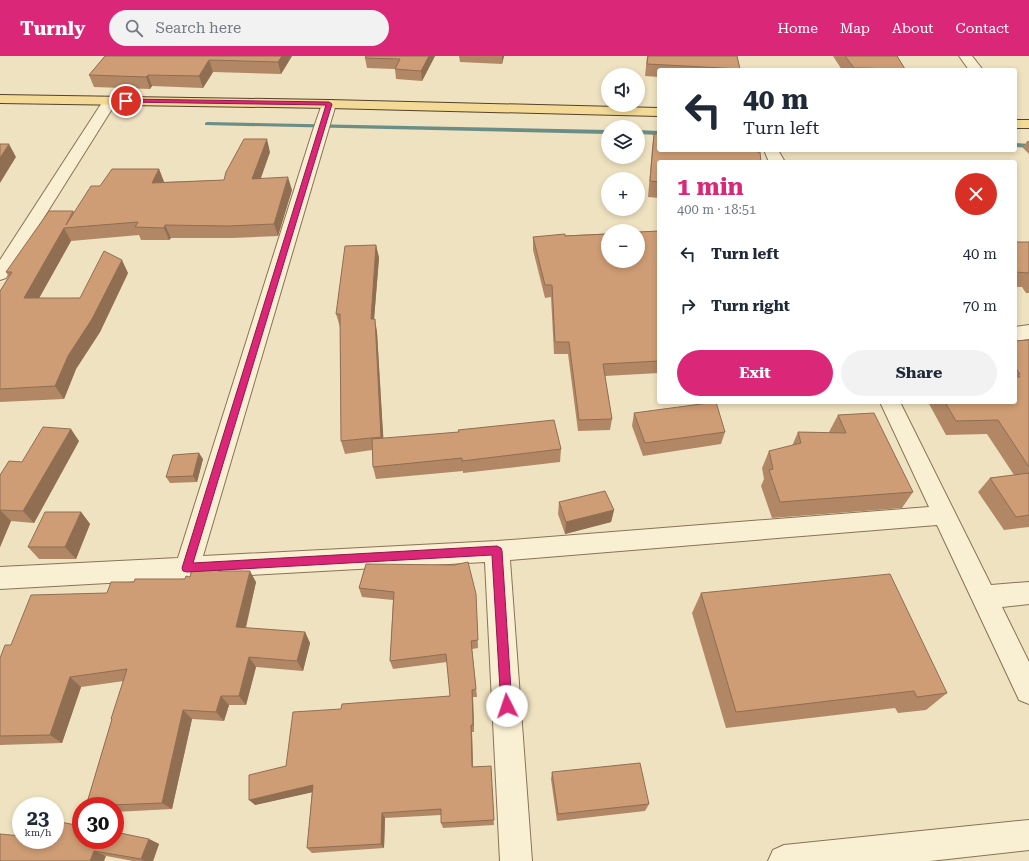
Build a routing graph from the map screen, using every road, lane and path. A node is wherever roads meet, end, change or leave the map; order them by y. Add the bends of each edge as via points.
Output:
1 (965, 56) edge
2 (974, 68) edge
3 (0, 99) edge
4 (107, 107) junction
5 (0, 110) edge
6 (657, 112) edge
7 (324, 118) junction
8 (657, 123) edge
9 (1018, 126) edge
10 (1029, 135) edge
11 (0, 274) edge
12 (1029, 332) edge
13 (1017, 334) edge
14 (891, 404) edge
15 (945, 515) junction
16 (497, 551) junction
17 (187, 568) junction
18 (0, 578) edge
19 (1029, 593) edge
20 (984, 597) junction
21 (1029, 691) edge
22 (1029, 835) edge
23 (516, 861) edge
24 (784, 861) edge

1 - 2 street
3 - 4 main road
4 - 5 main road
4 - 7 main road
4 - 11 street
6 - 7 main road
7 - 8 main road
7 - 17 street
9 - 10 main road
12 - 13 street
14 - 15 street
15 - 16 street
15 - 20 street
16 - 17 street
16 - 23 street
17 - 18 street
19 - 20 street
20 - 21 street
22 - 24 street

